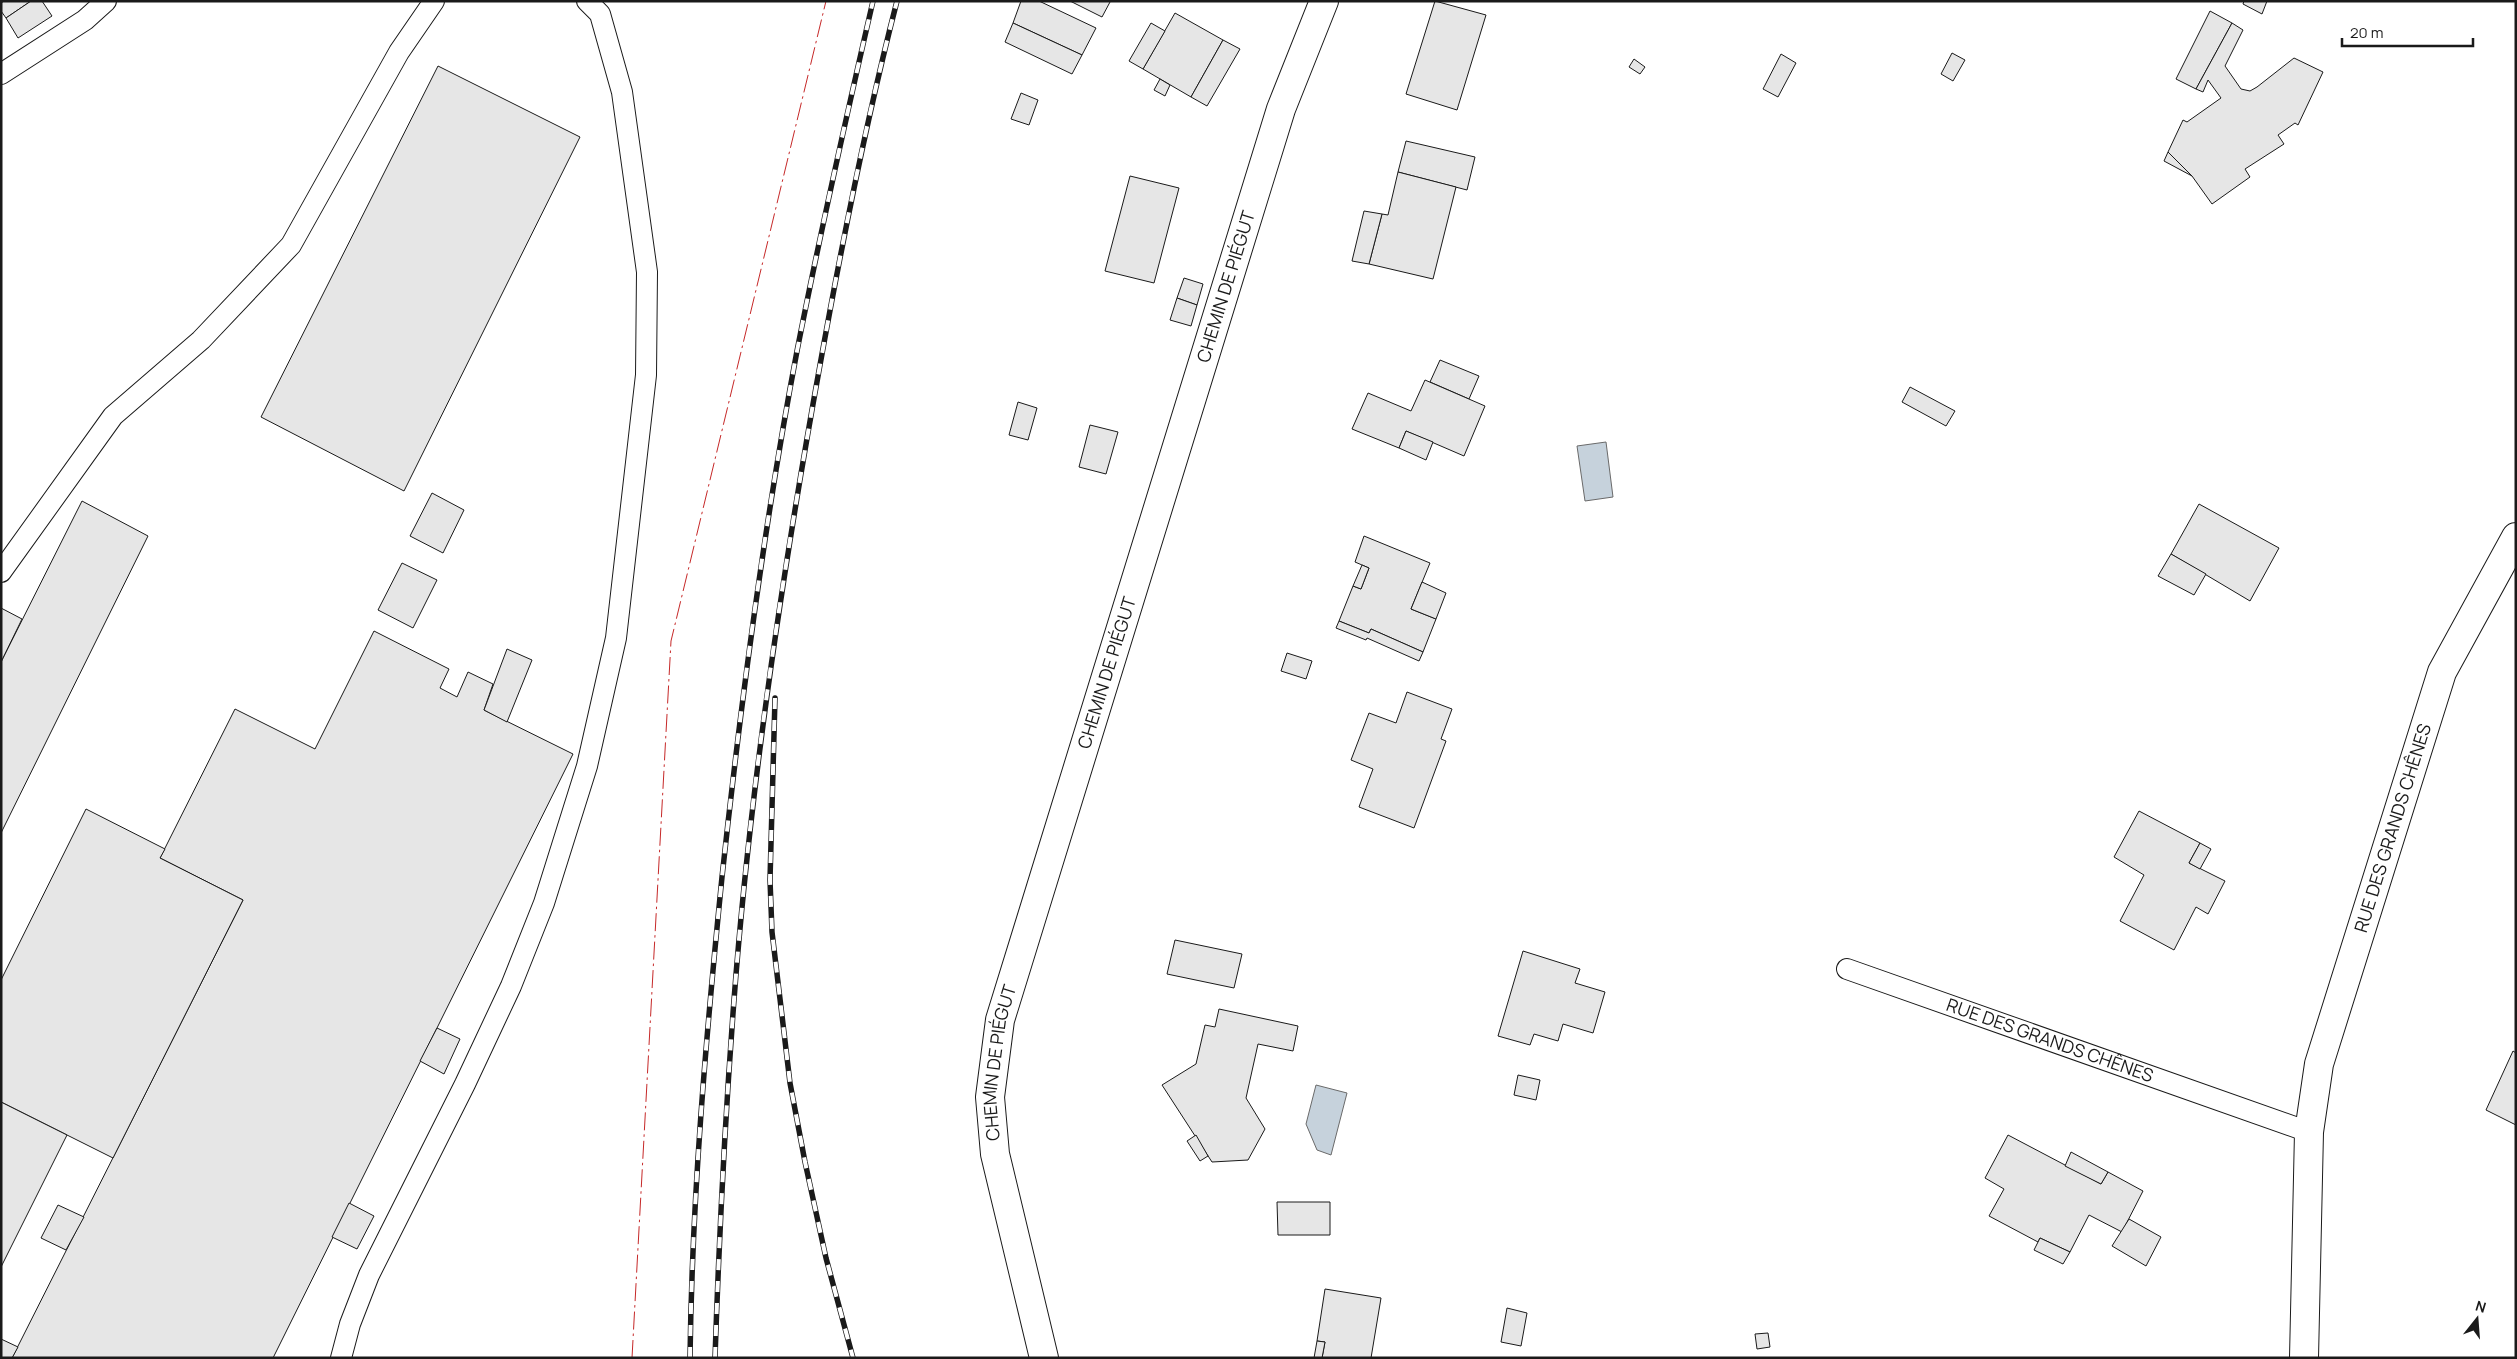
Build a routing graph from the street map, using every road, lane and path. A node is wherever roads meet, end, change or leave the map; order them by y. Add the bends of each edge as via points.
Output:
1 (106, 1) edge
2 (434, 1) edge
3 (587, 1) edge
4 (1324, 1) edge
5 (1, 74) edge
6 (2516, 537) edge
7 (1, 572) edge
8 (1847, 969) dead end
9 (2309, 1132) junction
10 (341, 1358) edge
11 (1044, 1358) edge
12 (2304, 1358) edge

1 - 5 lane via 85,20
2 - 7 lane via 400,52 291,245 201,340 113,416
3 - 10 lane via 600,14 622,92 647,272 646,375 616,638 587,766 544,904 511,986 465,1084 369,1275
4 - 11 street, CHEMIN DE PIÉGUT via 1281,108 1000,1020 990,1097 995,1154
6 - 9 street, RUE DES GRANDS CHÊNES via 2442,672 2319,1064
8 - 9 lane, RUE DES GRANDS CHÊNES
9 - 12 street, RUE DES GRANDS CHÊNES

